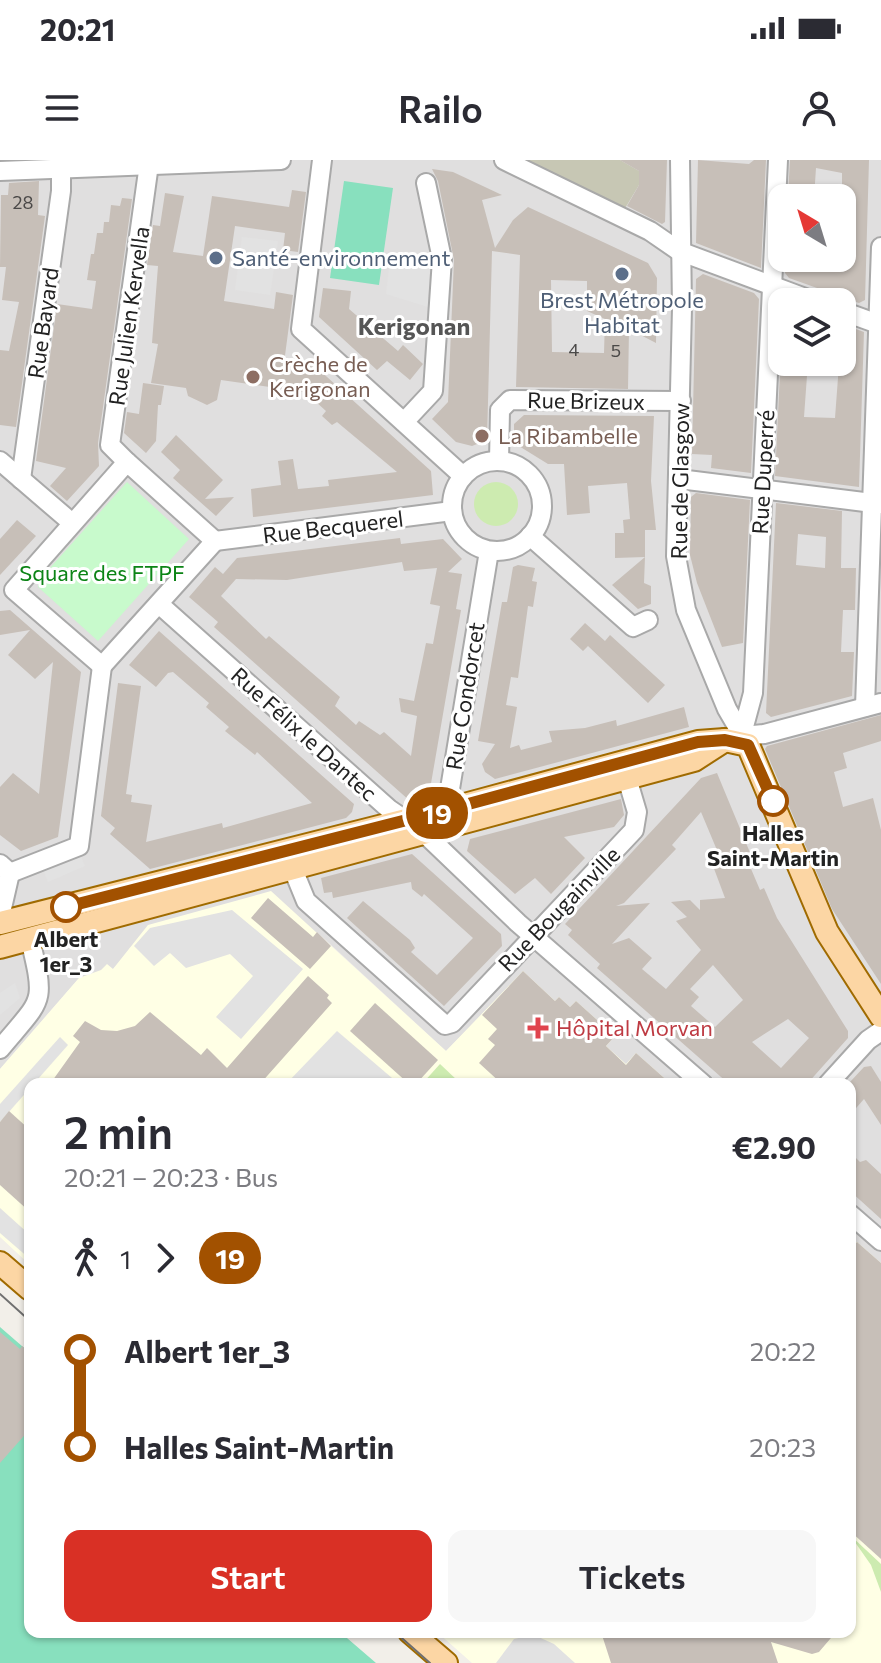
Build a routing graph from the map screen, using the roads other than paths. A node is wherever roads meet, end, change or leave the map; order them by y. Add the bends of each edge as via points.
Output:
1 (281, 160) edge
2 (322, 160) edge
3 (504, 160) edge
4 (680, 160) edge
5 (778, 160) edge
6 (149, 164) junction
7 (61, 167) junction
8 (0, 171) edge
9 (426, 183) dead end
10 (881, 247) edge
11 (679, 251) junction
12 (772, 287) junction
13 (775, 288) edge
14 (856, 316) edge
15 (879, 324) edge
16 (681, 401) junction
17 (404, 422) junction
18 (0, 461) edge
19 (499, 461) junction
20 (127, 462) junction
21 (463, 476) junction
22 (21, 479) junction
23 (679, 479) junction
24 (762, 489) junction
25 (876, 503) edge
26 (452, 511) junction
27 (71, 522) junction
28 (530, 536) junction
29 (215, 541) junction
30 (489, 551) junction
31 (7, 591) edge
32 (159, 604) junction
33 (648, 620) dead end
34 (102, 666) junction
35 (873, 705) edge
36 (738, 739) junction
37 (627, 778) junction
38 (446, 810) junction
39 (414, 827) junction
40 (288, 860) junction
41 (5, 869) edge
42 (2, 923) edge
43 (534, 936) junction
44 (30, 939) junction
45 (0, 947) edge
46 (881, 1016) edge
47 (881, 1031) edge
48 (0, 1049) edge
49 (696, 1078) edge
50 (833, 1078) edge
51 (856, 1219) edge
52 (881, 1241) edge
53 (0, 1263) edge
54 (24, 1284) edge
55 (417, 1638) edge
56 (446, 1663) edge

1 - 6 street
2 - 17 street via 301,329
3 - 11 street via 650,231
4 - 11 street, Rue de Glasgow
5 - 12 street, Rue Duperré
6 - 7 street
6 - 20 street, Rue Julien Kervella via 110,445
7 - 8 street
7 - 22 street, Rue Bayard
9 - 17 street via 442,259 433,391
10 - 15 street
11 - 12 street
11 - 16 street, Rue de Glasgow
12 - 13 street
12 - 24 street, Rue Duperré
14 - 15 street
15 - 25 street
16 - 19 street, Rue Brizeux via 510,400 500,410
16 - 23 street, Rue de Glasgow
17 - 21 street
18 - 22 street
19 - 21 street via 486,462
19 - 28 street via 526,472 535,483 542,510
20 - 27 street
20 - 29 street
21 - 26 street
22 - 27 street
23 - 24 street
23 - 36 street, Rue de Glasgow via 676,556 686,610
24 - 25 street
24 - 36 street, Rue Duperré via 753,693
25 - 35 street
26 - 29 street, Rue Becquerel
26 - 30 street via 464,537
27 - 31 street
28 - 30 street via 504,551
28 - 33 street via 633,627
29 - 32 street
30 - 38 street, Rue Condorcet
31 - 34 street
32 - 34 street
32 - 39 street, Rue Félix le Dantec
34 - 41 street via 79,846
35 - 36 street
36 - 37 main road via 703,757
36 - 38 main road via 698,742
36 - 46 main road, Rue de Glasgow via 827,932
37 - 39 main road
37 - 43 street, Rue Bougainville via 637,812 634,830
38 - 39 main road
39 - 40 main road
39 - 43 street, Rue Félix le Dantec
40 - 42 main road
40 - 43 street, Rue Bougainville via 306,901 445,1025
40 - 44 main road
41 - 42 street
43 - 49 street, Rue Félix le Dantec
44 - 45 main road
44 - 48 street via 42,987 37,1004
47 - 50 street
51 - 52 street
53 - 54 main road
55 - 56 main road

